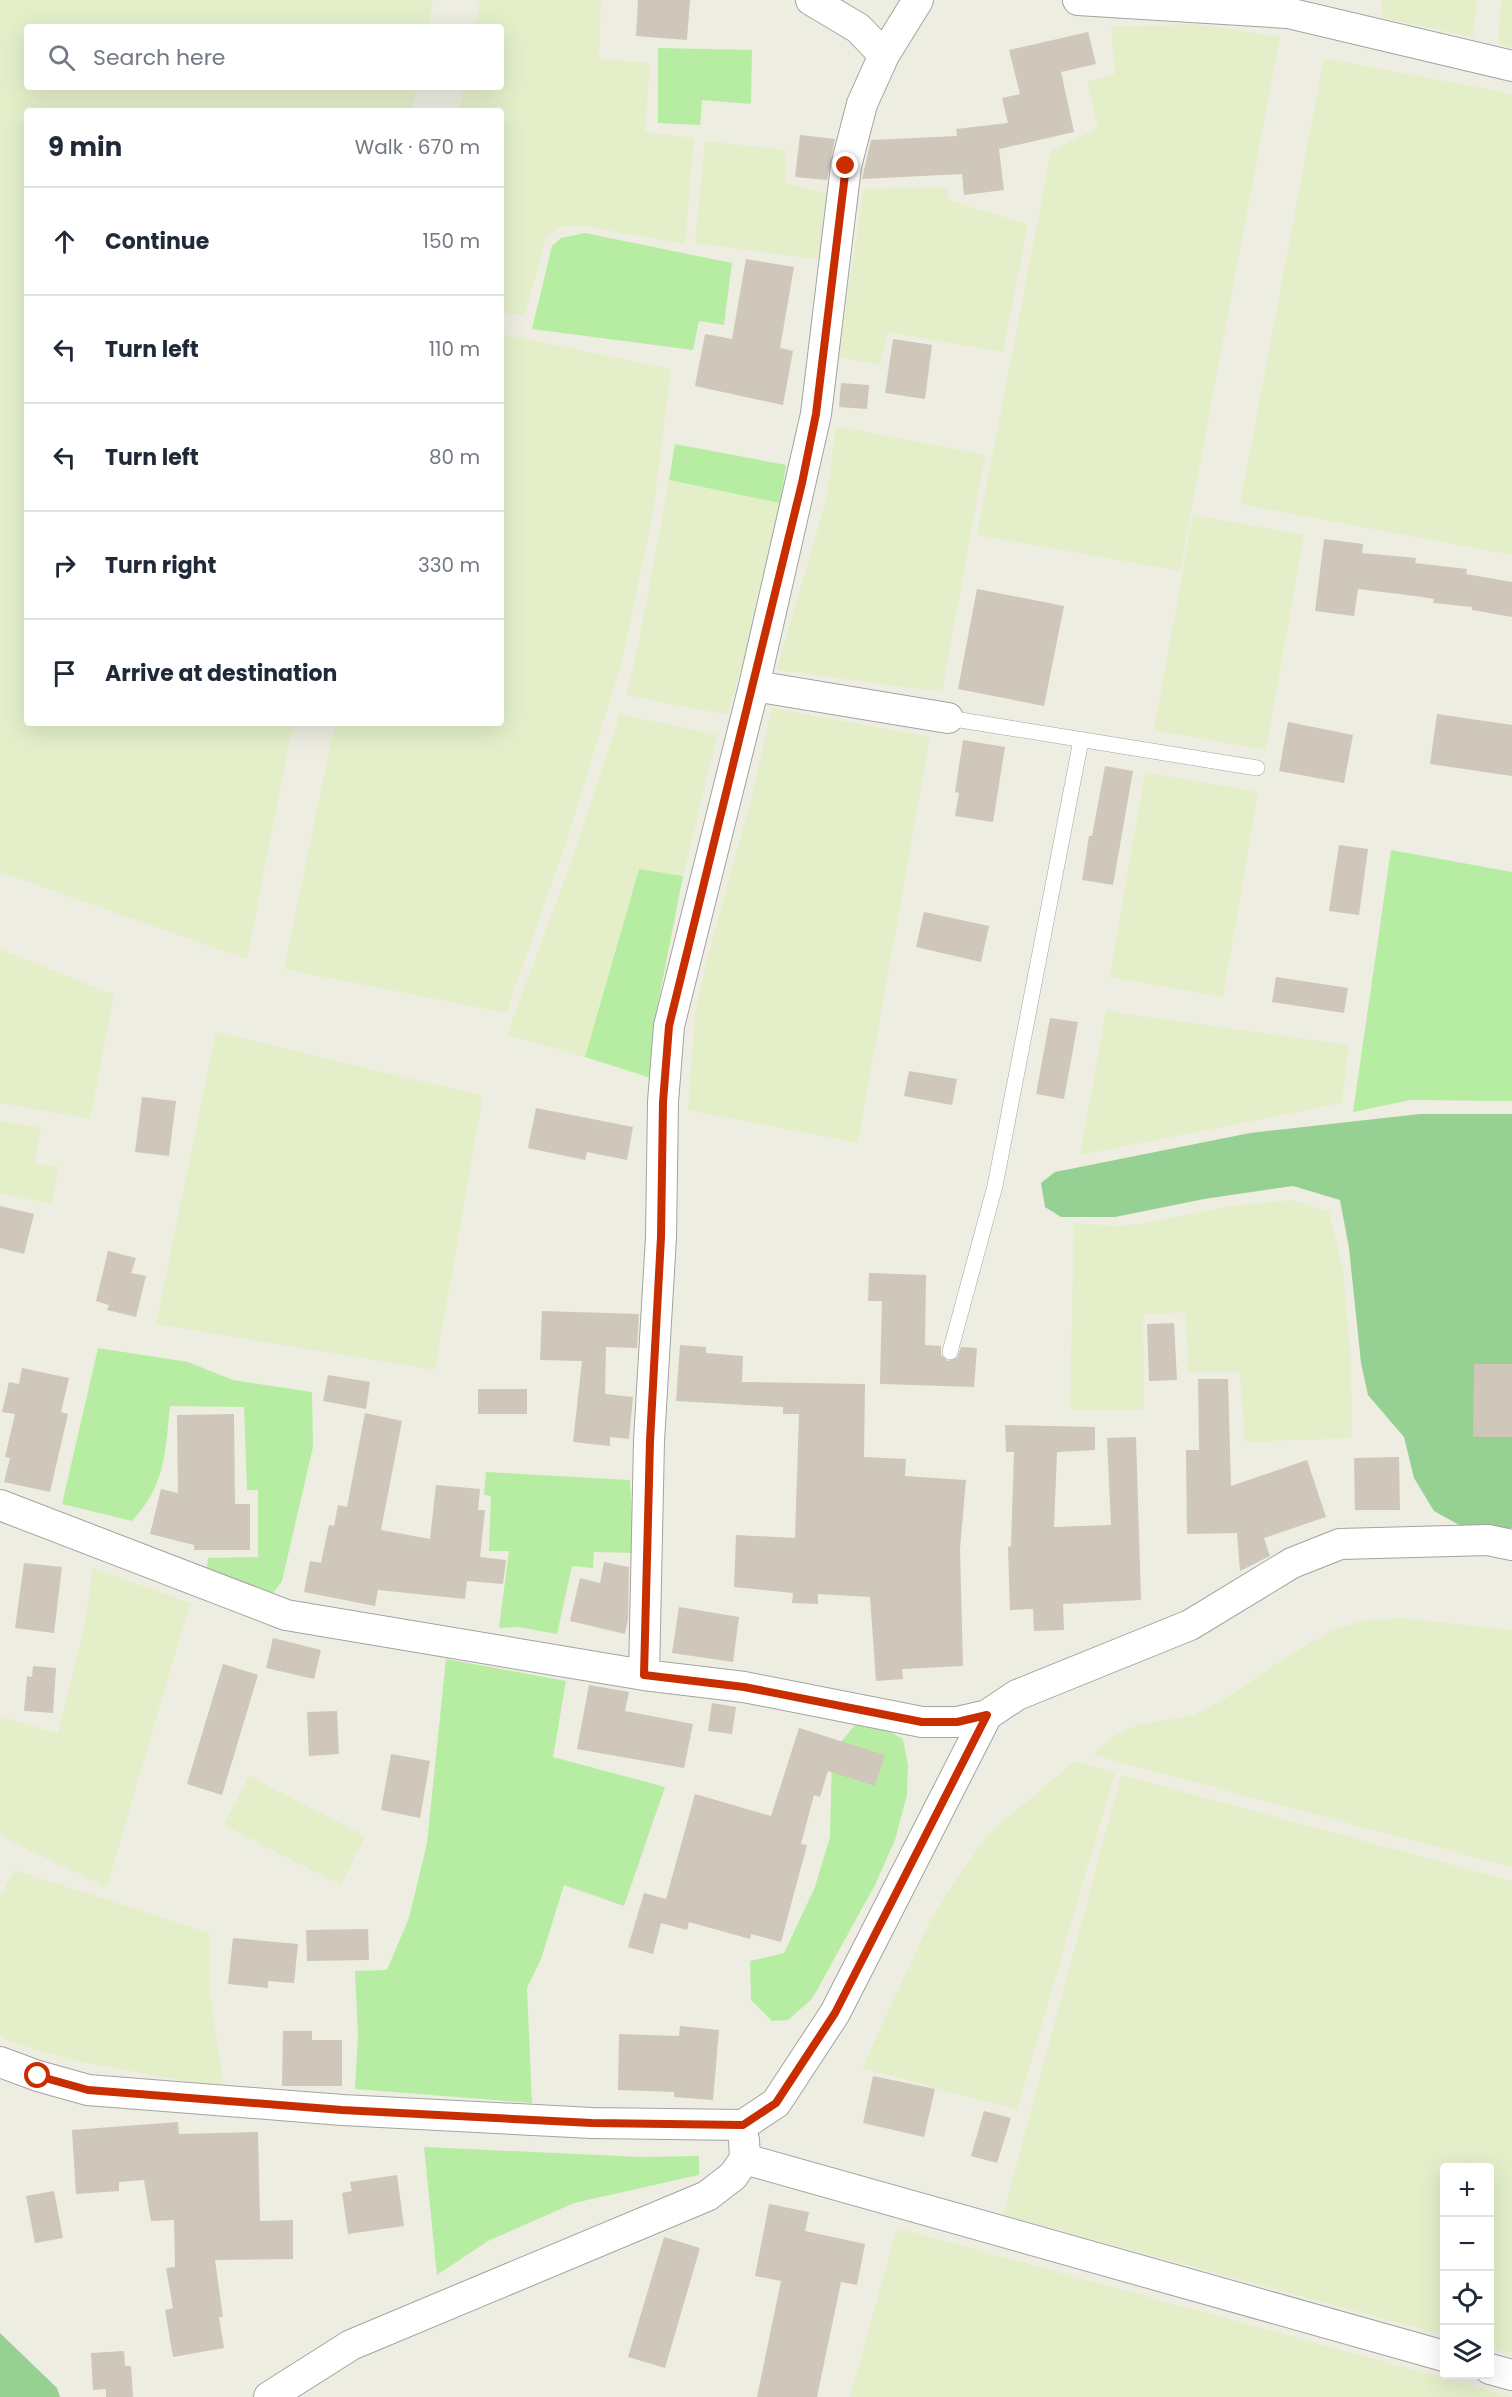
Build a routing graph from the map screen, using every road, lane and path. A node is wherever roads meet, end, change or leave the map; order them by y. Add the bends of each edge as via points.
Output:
1 (811, 0) edge
2 (918, 0) edge
3 (1078, 0) edge
4 (884, 55) junction
5 (1512, 66) edge
6 (754, 686) junction
7 (948, 718) joint
8 (1081, 740) junction
9 (1257, 768) dead end
10 (950, 1352) dead end
11 (0, 1505) edge
12 (1512, 1545) edge
13 (644, 1675) junction
14 (987, 1715) junction
15 (0, 2062) edge
16 (743, 2125) junction
17 (745, 2159) junction
18 (1440, 2355) edge
19 (1494, 2370) edge
20 (1512, 2375) edge
21 (269, 2397) edge

1 - 4 street via 858,28
2 - 4 street
3 - 5 street via 1288,13
4 - 6 street via 862,104 846,166 816,414
6 - 7 street
6 - 13 street via 669,1026 663,1102
7 - 8 lane
8 - 9 lane
8 - 10 lane via 995,1186
11 - 13 street via 286,1615
12 - 14 street via 1488,1540 1340,1544 1292,1563 1190,1625 1017,1695
13 - 14 street via 744,1687 922,1722 957,1722
14 - 16 street via 835,2013 776,2103
15 - 16 street via 88,2090 342,2110 592,2123
16 - 17 street
17 - 18 street
17 - 21 street via 734,2176 707,2196 351,2345
19 - 20 street

